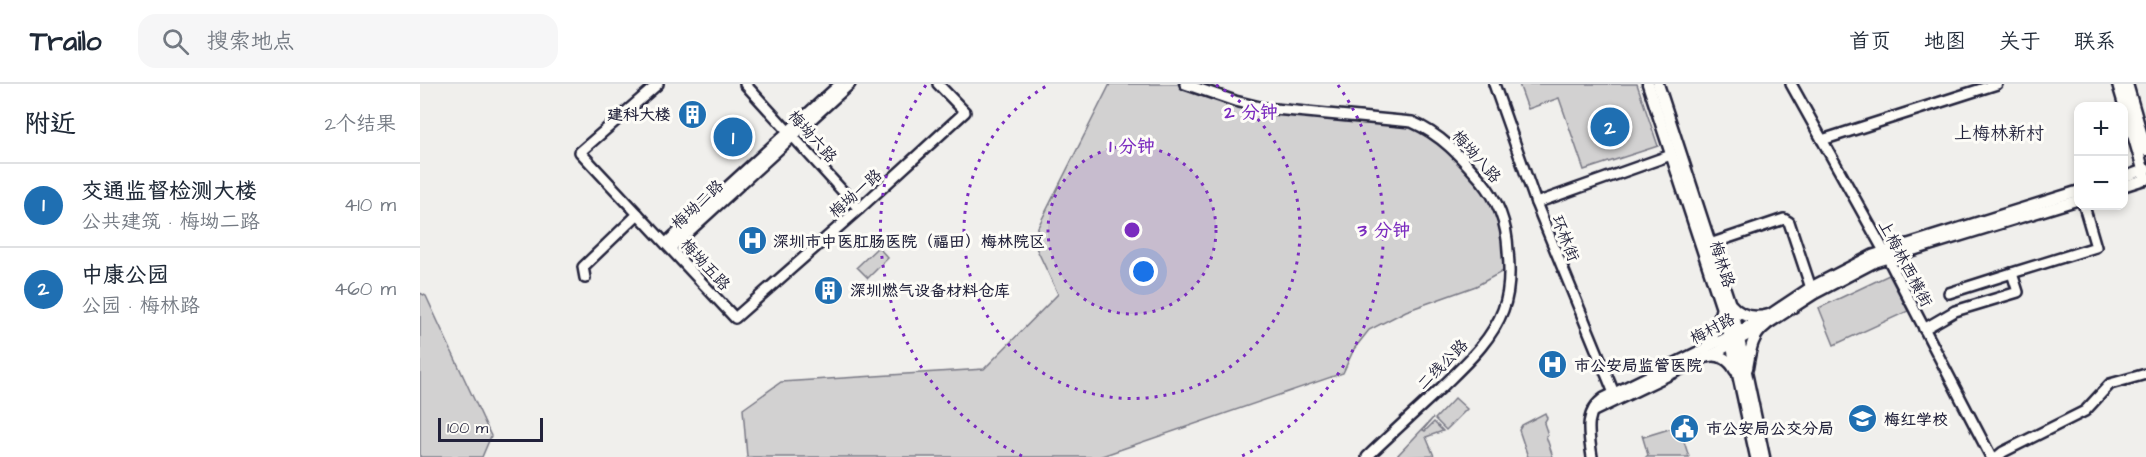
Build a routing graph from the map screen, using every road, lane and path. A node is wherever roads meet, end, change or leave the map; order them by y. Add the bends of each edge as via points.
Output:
1 (658, 84) edge
2 (745, 84) edge
3 (840, 84) edge
4 (850, 84) edge
5 (938, 84) edge
6 (1185, 84) edge
7 (1494, 84) edge
8 (1648, 84) edge
9 (1658, 84) edge
10 (1791, 84) edge
11 (1997, 84) edge
12 (2118, 84) edge
13 (2127, 84) edge
14 (790, 134) junction
15 (1822, 140) junction
16 (2146, 150) edge
17 (1671, 155) junction
18 (2145, 174) edge
19 (2128, 176) edge
20 (2128, 184) edge
21 (2074, 193) edge
22 (2074, 201) edge
23 (1536, 203) junction
24 (859, 209) junction
25 (2085, 210) edge
26 (638, 214) junction
27 (1710, 244) junction
28 (668, 246) junction
29 (1886, 254) junction
30 (2012, 273) junction
31 (1509, 275) joint
32 (585, 278) dead end
33 (1812, 290) junction
34 (1949, 292) dead end
35 (1725, 304) junction
36 (735, 318) joint
37 (1767, 320) junction
38 (1924, 328) junction
39 (1734, 338) junction
40 (1707, 352) junction
41 (2146, 374) edge
42 (1741, 375) junction
43 (1615, 397) junction
44 (1368, 457) edge
45 (1592, 457) edge
46 (1756, 457) edge
47 (1764, 457) edge
48 (1990, 457) edge
49 (1997, 457) edge

1 - 26 street, 梅坳五路 via 580,152
2 - 14 street, 梅坳六路
3 - 14 street, 梅坳二路
4 - 14 street, 梅坳二路
5 - 24 street, 梅坳一路 via 965,112
6 - 31 street, 梅坳八路 via 1264,108 1397,120 1428,129 1471,169 1492,196 1508,245
7 - 23 street, 环林街
8 - 17 main road, 梅林路
9 - 27 main road, 梅林路
10 - 15 street, 上梅林西横街
11 - 15 street
12 - 18 main road
13 - 16 main road
14 - 24 street, 梅坳六路
14 - 28 street, 梅坳二路
15 - 29 street, 上梅林西横街
17 - 23 street
17 - 35 main road, 梅林路
18 - 19 street
18 - 20 street
21 - 29 street, 梅村路
22 - 29 street, 梅村路
23 - 43 street, 环林街
24 - 36 street, 梅坳一路
25 - 30 street via 2096,247
26 - 28 street, 梅坳五路
26 - 32 street via 583,267
27 - 33 street via 1784,219 1789,222
27 - 35 main road, 梅林路
28 - 36 street, 梅坳五路
29 - 33 street, 梅村路
29 - 38 street, 上梅林西横街
30 - 34 street
30 - 38 street via 2018,292 1955,311
31 - 44 street, 二线公路 via 1503,309 1485,342
33 - 37 street, 梅村路
35 - 37 main road via 1745,316
35 - 39 main road, 梅林路
35 - 40 main road
37 - 39 street, 梅村路
37 - 42 main road via 1753,340
38 - 48 street, 上梅林西横街
39 - 40 street, 梅村路
39 - 42 main road, 梅林路
40 - 42 main road via 1725,359
40 - 43 street, 梅村路
41 - 49 street via 2110,384 2085,411
42 - 46 main road, 梅林路
42 - 47 main road, 梅林路
43 - 45 street, 梅村路 via 1592,412 1588,430

